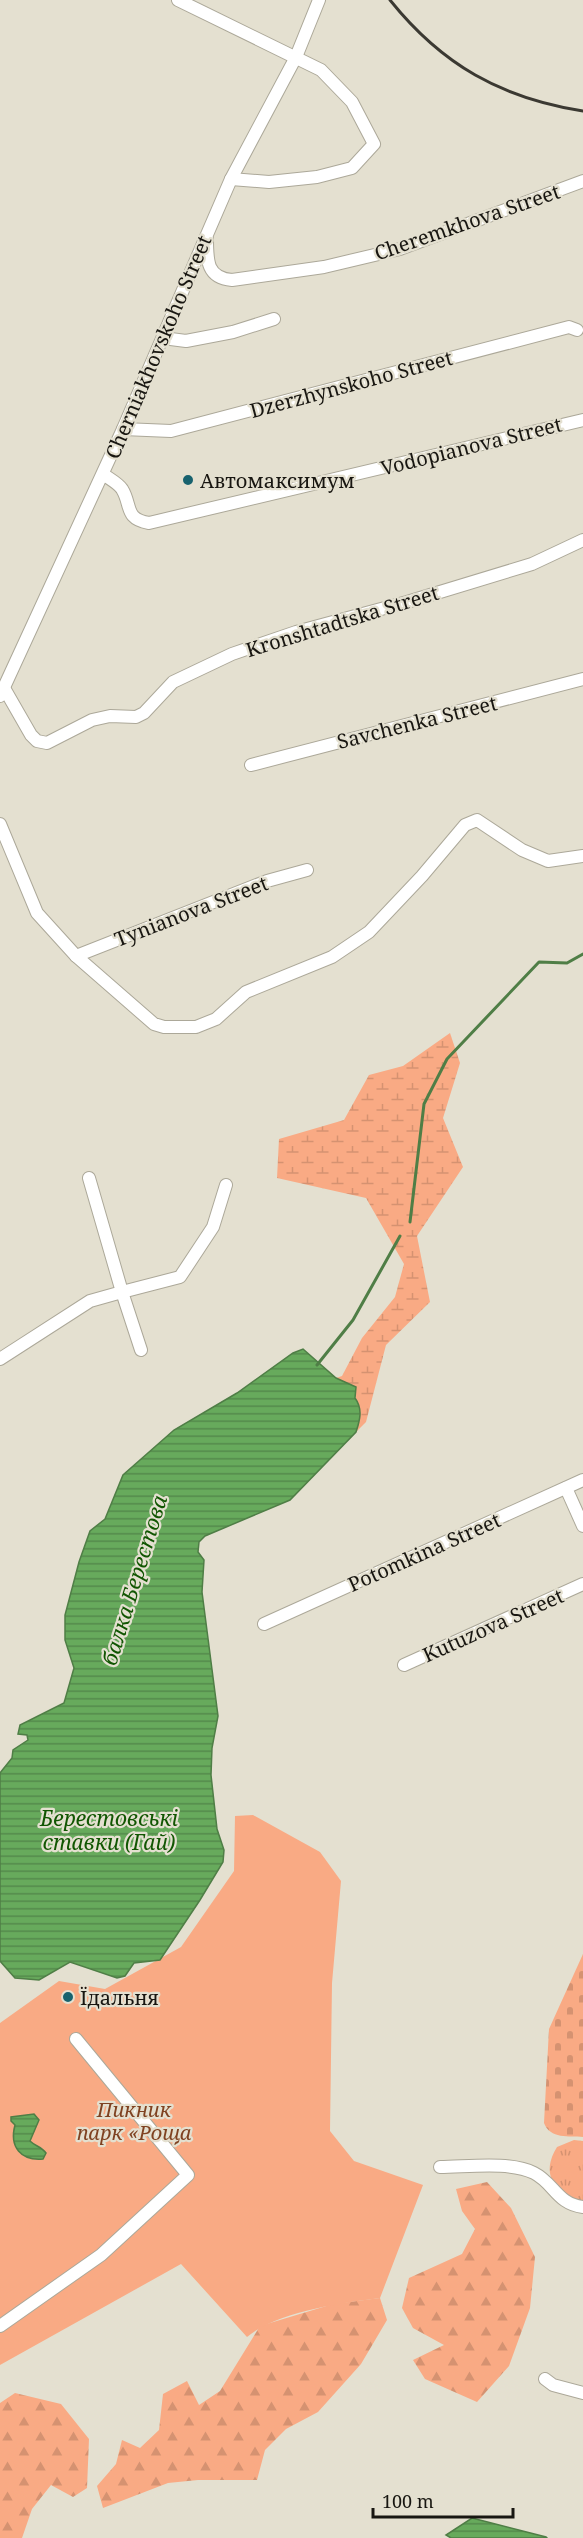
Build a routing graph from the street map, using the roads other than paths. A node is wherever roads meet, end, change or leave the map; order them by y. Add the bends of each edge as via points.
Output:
1 (178, 0) edge
2 (319, 0) edge
3 (296, 57) junction
4 (231, 179) junction
5 (583, 181) edge
6 (207, 235) junction
7 (274, 319) dead end
8 (577, 330) dead end
9 (163, 338) junction
10 (583, 420) edge
11 (123, 429) junction
12 (103, 474) junction
13 (583, 540) edge
14 (583, 680) edge
15 (2, 692) edge
16 (251, 765) dead end
17 (0, 824) edge
18 (579, 856) edge
19 (307, 870) dead end
20 (76, 956) junction
21 (89, 1178) dead end
22 (226, 1185) dead end
23 (122, 1292) junction
24 (141, 1350) dead end
25 (0, 1359) edge
26 (583, 1480) edge
27 (566, 1488) junction
28 (583, 1526) edge
29 (583, 1584) edge
30 (264, 1624) dead end
31 (404, 1665) dead end
32 (76, 2039) dead end
33 (440, 2167) dead end
34 (583, 2207) edge
35 (0, 2326) edge
36 (545, 2379) dead end
37 (583, 2393) edge

1 - 3 street
2 - 3 street, Cherniakhovskoho Street
3 - 4 street, Cherniakhovskoho Street
3 - 4 street via 321,70 352,102 374,144 352,168 317,177 269,182
4 - 6 street, Cherniakhovskoho Street
5 - 6 street, Cheremkhova Street via 400,249 324,267 221,280 209,264
6 - 9 street, Cherniakhovskoho Street
7 - 9 street via 186,341
8 - 11 street, Dzerzhynskoho Street via 569,327 171,430
9 - 11 street, Cherniakhovskoho Street
10 - 12 street, Vodopianova Street via 149,523 137,521 121,488
11 - 12 street, Cherniakhovskoho Street
12 - 15 street, Cherniakhovskoho Street
13 - 15 street, Kronshtadtska Street via 531,564 232,654 173,682 136,717 92,720 47,744 31,735
14 - 16 street, Savchenka Street
17 - 20 street via 38,913
18 - 20 street via 548,861 522,850 477,820 465,825 369,932 332,957 246,992 216,1019 196,1026 154,1024
19 - 20 street, Tynianova Street via 267,881
21 - 23 street
22 - 23 street via 213,1227 180,1277
23 - 24 street
23 - 25 street via 90,1301
26 - 27 street, Potomkina Street
27 - 28 street
27 - 30 street, Potomkina Street
29 - 31 street, Kutuzova Street
32 - 35 street via 188,2175 101,2255
33 - 34 street via 522,2168 537,2174 567,2204
36 - 37 street

